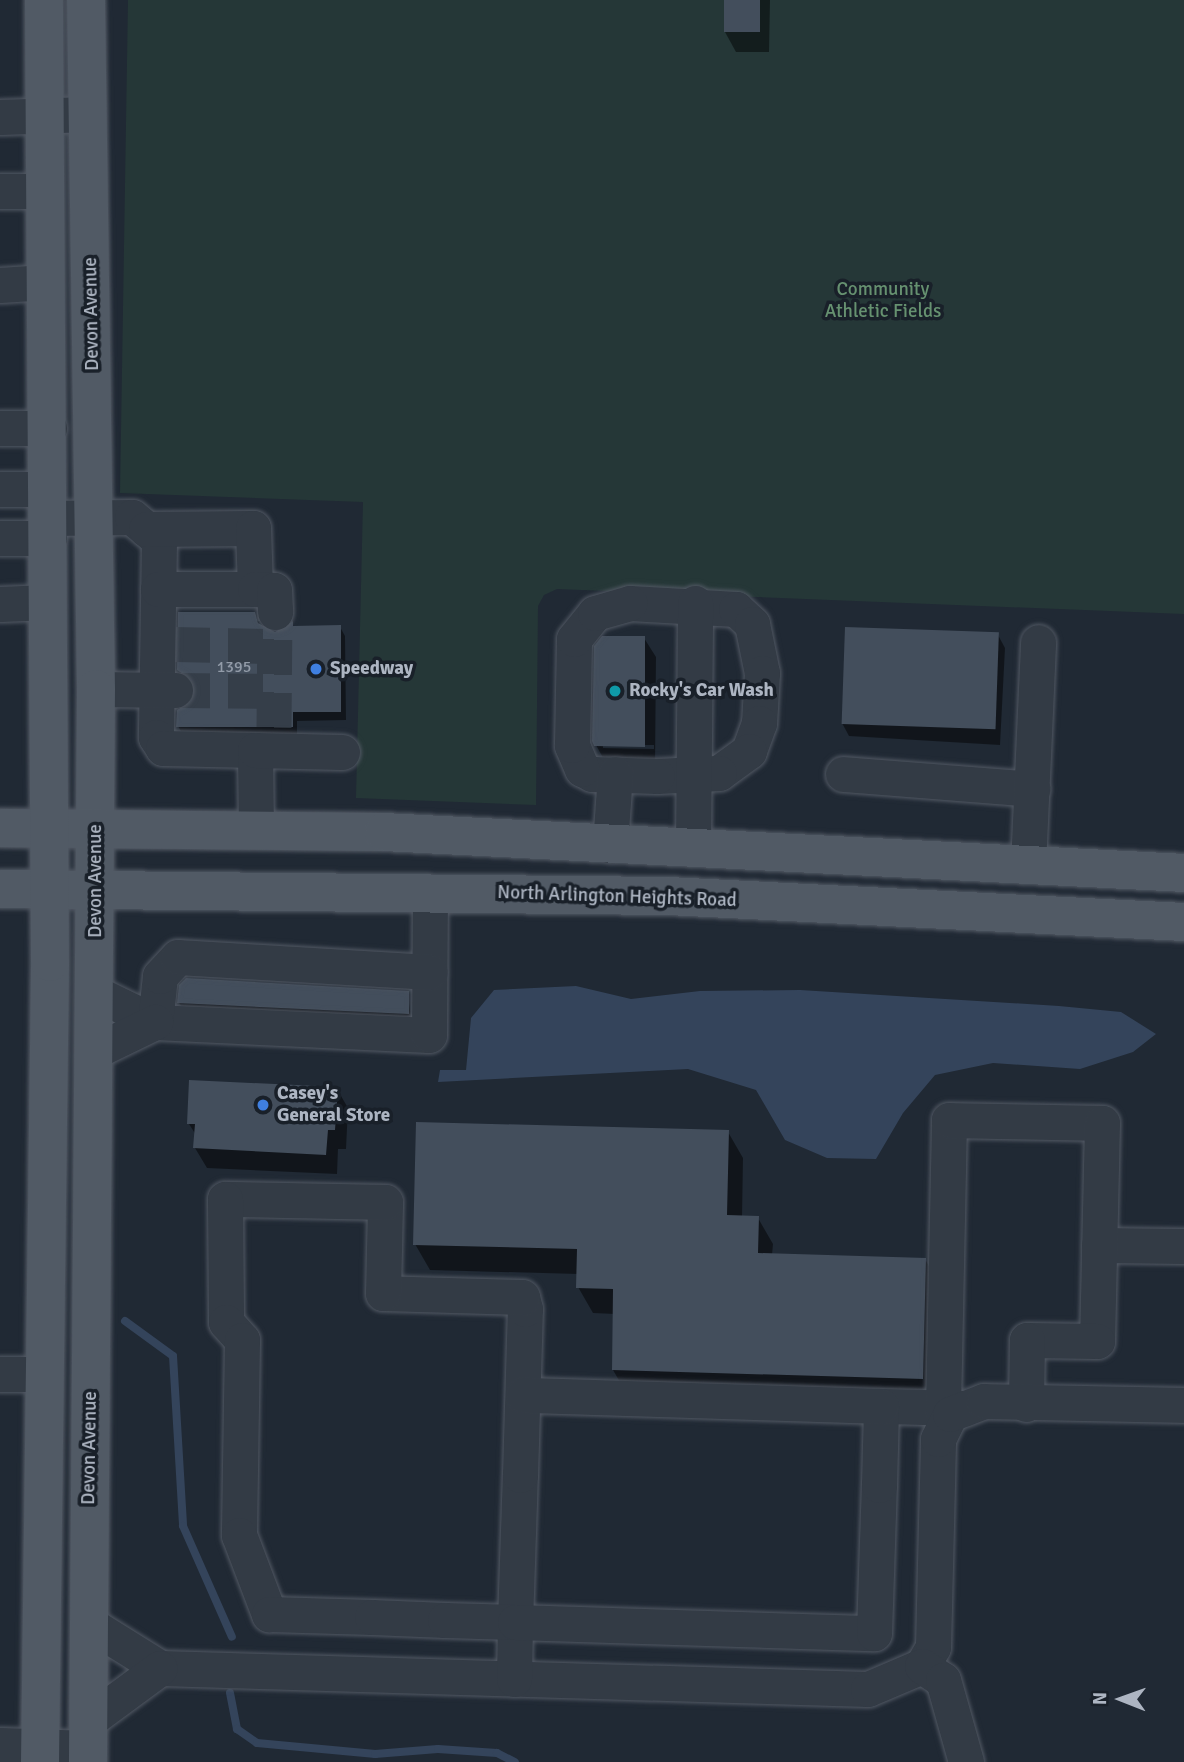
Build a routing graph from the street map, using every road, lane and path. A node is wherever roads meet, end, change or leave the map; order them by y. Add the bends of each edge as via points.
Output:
1 (44, 0) edge
2 (86, 0) edge
3 (88, 114) junction
4 (44, 116) junction
5 (0, 117) edge
6 (0, 191) edge
7 (44, 191) junction
8 (46, 282) junction
9 (0, 285) edge
10 (0, 428) edge
11 (49, 428) junction
12 (0, 489) edge
13 (49, 515) junction
14 (94, 517) junction
15 (146, 529) junction
16 (0, 538) edge
17 (158, 589) junction
18 (48, 602) junction
19 (695, 603) junction
20 (0, 604) edge
21 (1038, 642) dead end
22 (96, 689) junction
23 (166, 689) junction
24 (268, 743) junction
25 (342, 752) dead end
26 (615, 774) junction
27 (692, 774) junction
28 (843, 774) dead end
29 (1032, 789) junction
30 (50, 827) junction
31 (95, 827) junction
32 (0, 828) edge
33 (256, 830) junction
34 (610, 845) junction
35 (693, 848) junction
36 (1028, 865) junction
37 (1184, 873) edge
38 (49, 887) junction
39 (96, 888) junction
40 (0, 889) edge
41 (430, 893) junction
42 (1184, 922) edge
43 (430, 972) junction
44 (95, 993) junction
45 (155, 1022) junction
46 (95, 1051) junction
47 (1099, 1245) junction
48 (1184, 1246) edge
49 (0, 1374) edge
50 (44, 1374) junction
51 (523, 1395) junction
52 (1026, 1404) junction
53 (1184, 1405) edge
54 (881, 1406) junction
55 (955, 1408) junction
56 (304, 1615) junction
57 (516, 1622) junction
58 (88, 1623) junction
59 (922, 1666) junction
60 (160, 1668) junction
61 (302, 1673) junction
62 (514, 1679) junction
63 (88, 1744) edge
64 (0, 1745) edge
65 (40, 1755) edge
66 (966, 1762) edge

1 - 4 main road
2 - 3 main road, Devon Avenue
3 - 4 street
3 - 14 main road, Devon Avenue
4 - 5 street
4 - 7 main road
6 - 7 street
7 - 8 main road
8 - 9 street
8 - 11 main road
10 - 11 street
11 - 13 main road
12 - 13 street
13 - 14 street
13 - 16 street
13 - 18 main road
14 - 15 street via 132,517
14 - 22 main road, Devon Avenue
15 - 17 street via 159,540
15 - 17 street via 253,528 265,600
17 - 23 street via 166,645
18 - 20 street
18 - 30 main road
19 - 26 street via 630,603 595,613 574,639 575,755 582,769 592,774
19 - 27 street
19 - 27 street via 736,609 752,624 762,673 759,723 749,751 719,773
21 - 29 street
22 - 23 street
22 - 31 main road, Devon Avenue
23 - 24 street via 156,737 163,748
24 - 25 street
24 - 33 street
26 - 27 street
26 - 34 street
27 - 35 street
28 - 29 street
29 - 36 street
30 - 31 main road
30 - 32 main road
30 - 38 main road
31 - 33 main road
31 - 39 main road, Devon Avenue
33 - 34 main road
34 - 35 main road
35 - 36 main road
36 - 37 main road
38 - 39 main road, North Arlington Heights Road
38 - 40 main road, North Arlington Heights Road
38 - 50 main road
39 - 41 main road, North Arlington Heights Road
39 - 44 main road, Devon Avenue
41 - 42 main road, North Arlington Heights Road via 668,896
41 - 43 street
43 - 45 street via 178,957 160,976
43 - 45 street via 429,1035
44 - 45 street
44 - 46 main road, Devon Avenue
45 - 46 street
46 - 58 main road, Devon Avenue
47 - 48 street
47 - 52 street via 1097,1342 1027,1340
47 - 55 street via 1102,1123 949,1120
49 - 50 street
50 - 65 main road
51 - 54 street
51 - 56 street via 523,1297 383,1293 385,1202 225,1199 226,1322 242,1340 239,1535 269,1614
51 - 57 street
52 - 53 street
52 - 55 street via 984,1401
54 - 55 street
54 - 57 street via 874,1633
55 - 59 street via 938,1439 933,1647
56 - 57 street
56 - 61 street
57 - 62 street
58 - 60 street
58 - 63 main road, Devon Avenue
59 - 62 street via 868,1689
59 - 66 street via 943,1680
60 - 61 street
60 - 63 street
61 - 62 street
63 - 65 street
64 - 65 street

